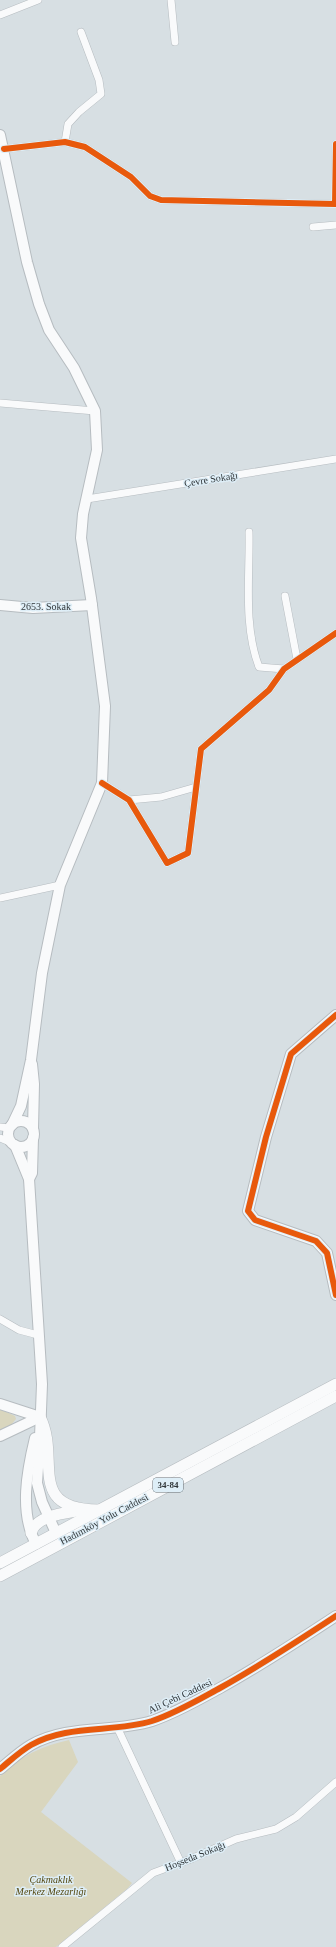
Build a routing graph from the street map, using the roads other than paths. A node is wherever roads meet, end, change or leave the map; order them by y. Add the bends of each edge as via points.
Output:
1 (38, 0) edge
2 (171, 0) edge
3 (0, 15) edge
4 (81, 32) dead end
5 (175, 42) dead end
6 (65, 142) junction
7 (2, 143) edge
8 (336, 144) edge
9 (336, 225) edge
10 (313, 228) dead end
11 (0, 403) edge
12 (95, 411) junction
13 (336, 459) edge
14 (87, 499) junction
15 (250, 532) dead end
16 (285, 596) dead end
17 (0, 605) edge
18 (92, 605) junction
19 (336, 633) edge
20 (297, 659) junction
21 (284, 669) junction
22 (102, 783) junction
23 (196, 787) junction
24 (129, 800) junction
25 (60, 885) junction
26 (0, 898) edge
27 (336, 1015) edge
28 (31, 1060) junction
29 (7, 1127) edge
30 (33, 1134) junction
31 (0, 1138) edge
32 (14, 1144) junction
33 (29, 1179) junction
34 (336, 1295) edge
35 (0, 1319) edge
36 (38, 1334) junction
37 (336, 1384) edge
38 (336, 1396) edge
39 (0, 1404) edge
40 (40, 1417) junction
41 (0, 1436) edge
42 (84, 1510) junction
43 (99, 1510) junction
44 (50, 1517) junction
45 (31, 1533) junction
46 (56, 1533) junction
47 (36, 1544) junction
48 (47, 1550) junction
49 (0, 1563) edge
50 (0, 1576) edge
51 (336, 1616) edge
52 (116, 1727) junction
53 (0, 1769) edge
54 (336, 1782) edge
55 (181, 1863) junction
56 (62, 1947) edge

1 - 3 street
2 - 5 street
4 - 6 street via 99,80 101,94 68,124
6 - 7 street
6 - 8 street via 85,147 131,177 150,196 161,200 335,204
7 - 12 main road via 38,304 49,330 74,368
9 - 10 street
11 - 12 street
12 - 14 main road via 97,450
13 - 14 street, Çevre Sokağı
14 - 18 main road via 81,538
15 - 21 street via 250,632 255,654 260,667
16 - 20 street
17 - 18 main road, 2653. Sokak via 33,608
18 - 22 main road via 105,706
19 - 20 street
20 - 21 street
21 - 23 street via 269,690 201,749
22 - 24 street
22 - 25 main road
23 - 24 street via 161,797
23 - 24 street via 188,853 167,864
25 - 26 street
25 - 28 main road via 42,973
27 - 34 main road via 291,1054 266,1137 248,1210 254,1220 316,1240 327,1253
28 - 29 main road via 21,1106
28 - 30 main road via 34,1084
29 - 30 main road via 23,1121
29 - 32 main road via 8,1136
30 - 32 main road via 27,1145
30 - 33 main road via 32,1173
31 - 32 street
32 - 33 main road
33 - 36 main road
35 - 36 street via 19,1330
36 - 40 main road via 42,1384
37 - 43 main road, Hadımköy Yolu Caddesi / 34-84
38 - 48 main road, Hadımköy Yolu Caddesi / 34-84
39 - 40 main road
40 - 41 main road
40 - 42 main road via 46,1433 52,1490 61,1502
40 - 44 main road via 37,1483 42,1502
40 - 45 main road via 28,1470 26,1494
42 - 43 main road
42 - 44 main road
43 - 46 main road, Hadımköy Yolu Caddesi / 34-84
44 - 45 main road via 37,1523
44 - 46 main road
45 - 47 main road
46 - 47 main road, Hadımköy Yolu Caddesi / 34-84
46 - 48 main road via 55,1542
47 - 48 main road
47 - 49 main road, Hadımköy Yolu Caddesi / 34-84
48 - 50 main road, Hadımköy Yolu Caddesi / 34-84
51 - 52 main road, Ali Çebi Caddesi via 253,1670 198,1700 151,1721
52 - 53 main road, Ali Çebi Caddesi via 80,1731 32,1744
52 - 55 street
54 - 55 street, Hoşseda Sokağı via 296,1817 276,1829 236,1839
55 - 56 street, Hoşseda Sokağı via 153,1873

